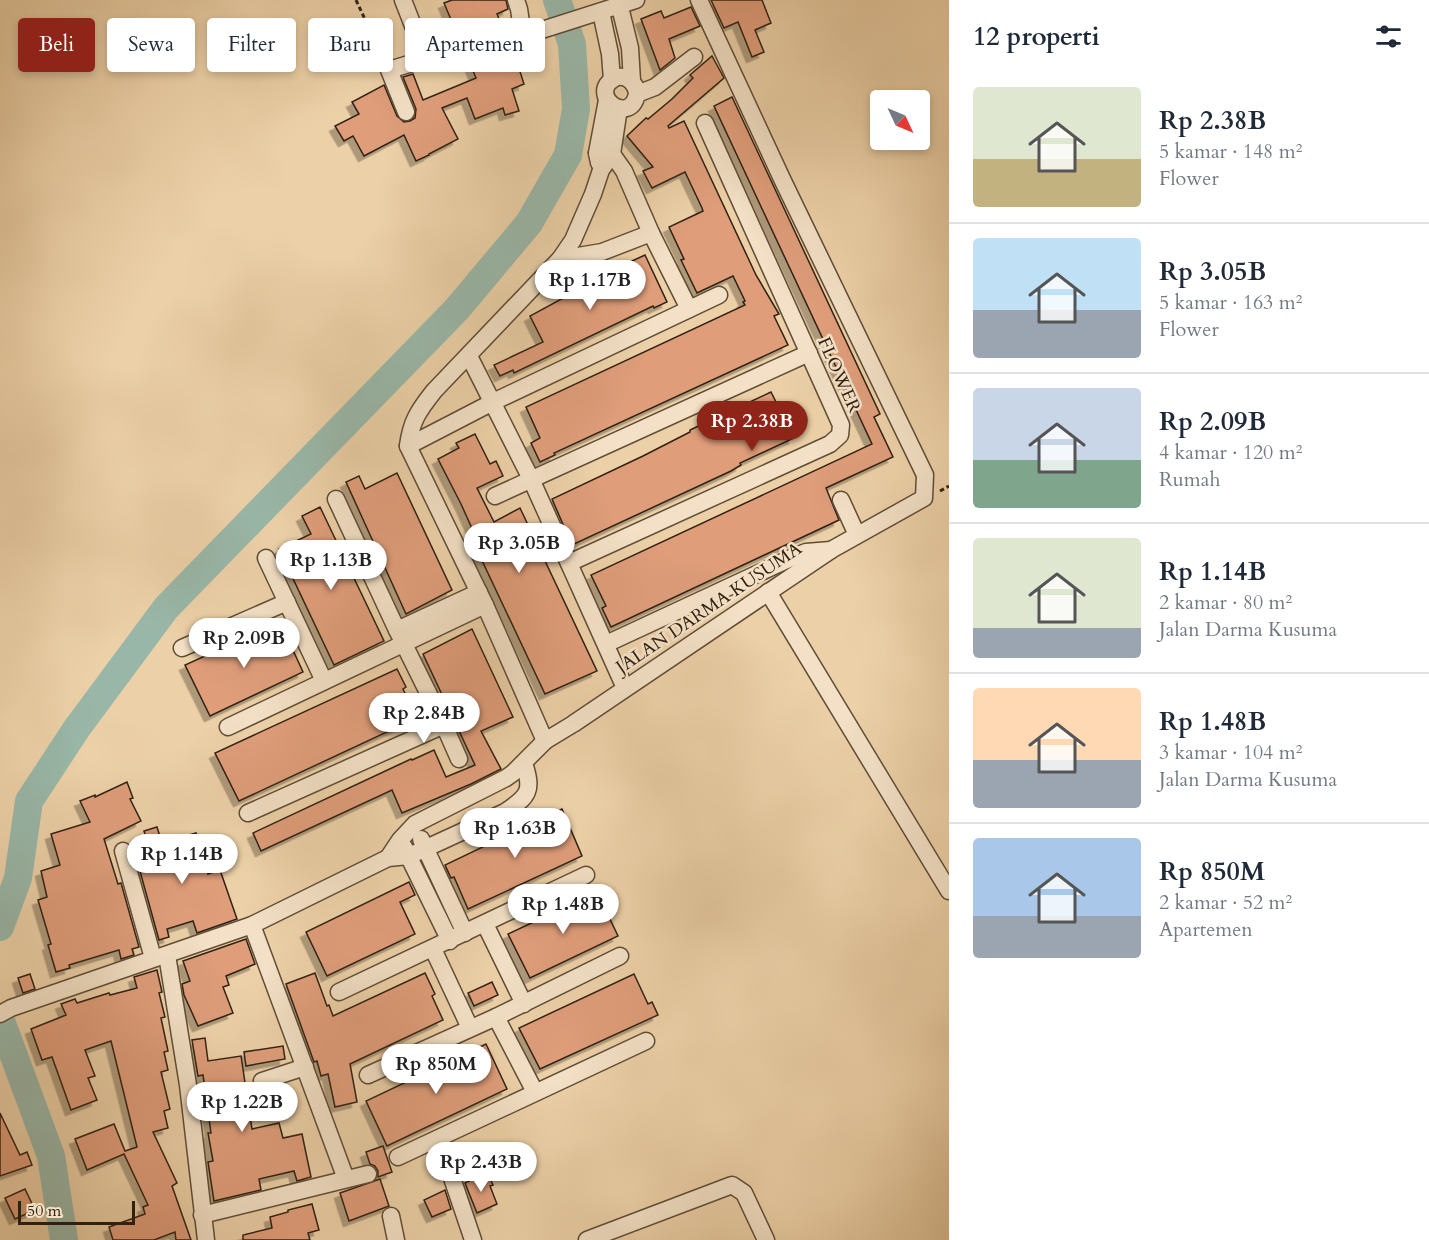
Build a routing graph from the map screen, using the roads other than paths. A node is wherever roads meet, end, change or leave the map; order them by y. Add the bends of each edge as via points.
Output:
1 (403, 0) edge
2 (516, 0) edge
3 (636, 0) edge
4 (699, 0) edge
5 (620, 7) junction
6 (601, 12) junction
7 (410, 18) edge
8 (520, 18) edge
9 (545, 29) edge
10 (694, 57) dead end
11 (405, 65) edge
12 (612, 80) junction
13 (634, 87) junction
14 (613, 104) junction
15 (406, 112) dead end
16 (705, 123) dead end
17 (604, 154) junction
18 (651, 233) junction
19 (560, 259) junction
20 (719, 295) dead end
21 (689, 309) junction
22 (808, 352) junction
23 (469, 356) junction
24 (493, 402) junction
25 (408, 446) junction
26 (531, 479) junction
27 (495, 496) dead end
28 (336, 499) dead end
29 (841, 500) dead end
30 (857, 535) junction
31 (831, 550) junction
32 (266, 558) dead end
33 (569, 563) junction
34 (768, 591) junction
35 (482, 599) junction
36 (287, 602) junction
37 (400, 637) junction
38 (606, 644) junction
39 (182, 648) dead end
40 (324, 681) junction
41 (625, 688) junction
42 (444, 725) junction
43 (228, 727) dead end
44 (545, 741) junction
45 (459, 759) dead end
46 (524, 763) junction
47 (248, 813) dead end
48 (415, 824) junction
49 (400, 840) junction
50 (425, 847) junction
51 (123, 851) dead end
52 (409, 856) junction
53 (388, 858) junction
54 (586, 875) dead end
55 (949, 891) edge
56 (485, 924) junction
57 (252, 926) junction
58 (458, 937) junction
59 (433, 949) junction
60 (160, 956) junction
61 (620, 956) dead end
62 (339, 992) dead end
63 (524, 1004) junction
64 (5, 1011) edge
65 (496, 1017) junction
66 (470, 1028) junction
67 (646, 1041) dead end
68 (304, 1067) junction
69 (368, 1075) dead end
70 (262, 1081) dead end
71 (535, 1092) junction
72 (398, 1157) dead end
73 (368, 1174) dead end
74 (451, 1174) dead end
75 (346, 1179) junction
76 (202, 1215) junction
77 (391, 1216) dead end
78 (596, 1238) edge
79 (206, 1240) edge
80 (396, 1240) edge
81 (473, 1240) edge
82 (766, 1240) edge

1 - 7 street
2 - 8 street
3 - 5 street
4 - 30 street, JALAN DARMA KUSUMA via 925,475 924,498
5 - 6 street
5 - 13 street
6 - 9 street
6 - 12 street
10 - 13 street via 655,87
11 - 15 street via 389,70
12 - 13 street via 626,77
12 - 14 street via 606,93
13 - 14 street via 633,103 624,108
14 - 17 street
16 - 22 street, FLOWER
17 - 18 street via 624,171
17 - 19 street via 582,221
18 - 19 street via 602,252
18 - 21 street
19 - 23 street
20 - 21 street
21 - 24 street
22 - 26 street
22 - 33 street, FLOWER via 841,425 840,435 830,444
23 - 24 street
23 - 25 street via 420,409
24 - 25 street
24 - 26 street
25 - 35 street
26 - 27 street
26 - 33 street
28 - 37 street
29 - 30 street
30 - 31 street, JALAN DARMA KUSUMA
31 - 34 street, JALAN DARMA KUSUMA
31 - 38 street via 806,552 789,559
32 - 36 street
33 - 38 street
34 - 41 street, JALAN DARMA KUSUMA
34 - 55 street
35 - 37 street
35 - 44 street
36 - 39 street
36 - 40 street
37 - 40 street
37 - 42 street
38 - 41 street
40 - 43 street
41 - 44 street, JALAN DARMA KUSUMA
42 - 45 street
42 - 47 street
44 - 46 street, JALAN DARMA KUSUMA
46 - 48 street, JALAN DARMA KUSUMA via 506,778
46 - 50 street, JALAN DARMA KUSUMA via 529,791 517,804
48 - 49 street, JALAN DARMA KUSUMA
48 - 50 street
49 - 52 street
49 - 53 street, JALAN DARMA KUSUMA
50 - 52 street, JALAN DARMA KUSUMA
50 - 58 street
51 - 60 street
52 - 53 street, JALAN DARMA KUSUMA
52 - 58 street
53 - 57 street, JALAN DARMA KUSUMA
54 - 56 street
56 - 58 street
56 - 63 street
57 - 60 street, JALAN DARMA KUSUMA
57 - 68 street
58 - 59 street
59 - 62 street
59 - 66 street
60 - 64 street, JALAN DARMA KUSUMA
60 - 76 street via 188,1085
61 - 63 street
63 - 65 street
65 - 66 street
65 - 71 street
66 - 69 street
67 - 71 street
68 - 70 street
68 - 75 street
71 - 72 street
73 - 75 street
74 - 81 street
75 - 76 street
76 - 79 street
77 - 80 street
78 - 82 street via 732,1185 744,1193

